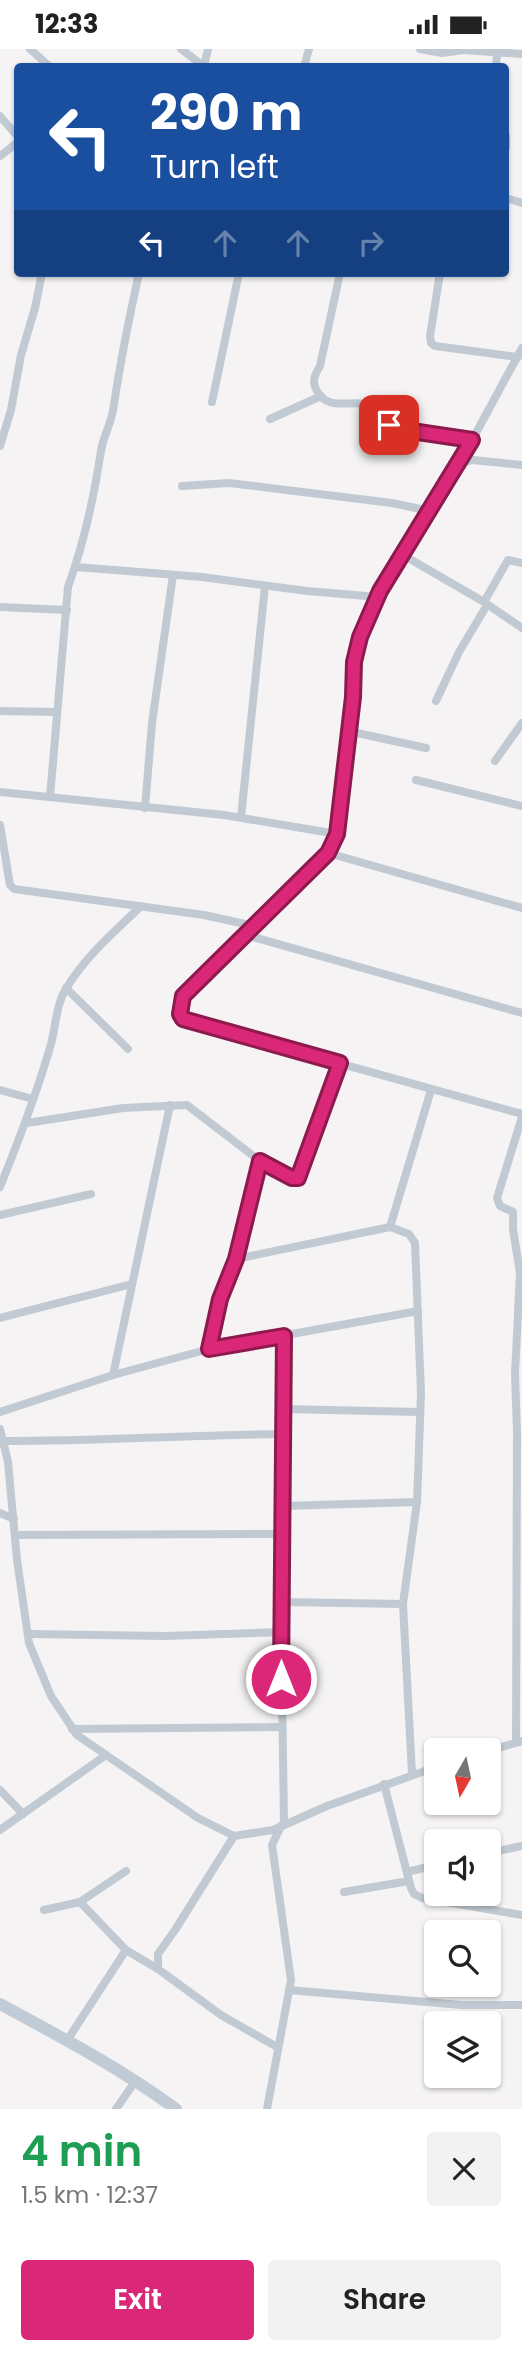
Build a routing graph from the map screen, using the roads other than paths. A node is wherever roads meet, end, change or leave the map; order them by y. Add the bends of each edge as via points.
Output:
1 (30, 49) edge
2 (181, 49) edge
3 (420, 49) edge
4 (497, 53) junction
5 (522, 54) edge
6 (193, 58) junction
7 (46, 63) edge
8 (190, 63) edge
9 (200, 63) edge
10 (496, 63) edge
11 (0, 116) edge
12 (14, 134) edge
13 (14, 143) edge
14 (0, 156) edge
15 (40, 277) edge
16 (138, 277) edge
17 (238, 277) edge
18 (339, 277) edge
19 (439, 277) edge
20 (520, 352) edge
21 (321, 396) junction
22 (212, 402) dead end
23 (270, 419) dead end
24 (472, 440) junction
25 (0, 446) edge
26 (467, 449) junction
27 (473, 460) junction
28 (458, 464) junction
29 (522, 465) edge
30 (181, 486) dead end
31 (430, 511) junction
32 (403, 555) junction
33 (522, 563) edge
34 (76, 567) junction
35 (173, 575) junction
36 (265, 586) junction
37 (378, 597) junction
38 (486, 603) junction
39 (0, 607) edge
40 (67, 610) junction
41 (522, 628) edge
42 (436, 701) dead end
43 (0, 711) edge
44 (57, 712) junction
45 (522, 723) edge
46 (348, 731) junction
47 (426, 748) dead end
48 (495, 761) dead end
49 (416, 779) dead end
50 (0, 792) edge
51 (50, 797) junction
52 (522, 806) edge
53 (145, 808) junction
54 (240, 817) junction
55 (0, 825) edge
56 (337, 834) junction
57 (328, 853) junction
58 (140, 908) junction
59 (522, 908) edge
60 (254, 926) junction
61 (246, 935) junction
62 (66, 988) junction
63 (522, 1013) edge
64 (128, 1049) dead end
65 (340, 1063) junction
66 (0, 1090) edge
67 (431, 1090) junction
68 (33, 1099) junction
69 (170, 1105) junction
70 (522, 1115) edge
71 (27, 1122) junction
72 (260, 1161) junction
73 (0, 1187) edge
74 (91, 1194) dead end
75 (518, 1212) edge
76 (0, 1215) edge
77 (390, 1227) junction
78 (236, 1259) junction
79 (132, 1283) junction
80 (418, 1311) junction
81 (0, 1318) edge
82 (284, 1336) junction
83 (209, 1349) junction
84 (113, 1374) junction
85 (283, 1409) junction
86 (0, 1412) edge
87 (420, 1412) junction
88 (0, 1429) edge
89 (284, 1434) junction
90 (3, 1441) junction
91 (417, 1502) junction
92 (12, 1504) junction
93 (284, 1506) junction
94 (0, 1512) edge
95 (14, 1519) junction
96 (283, 1534) junction
97 (15, 1535) junction
98 (282, 1602) junction
99 (403, 1604) junction
100 (519, 1610) edge
101 (282, 1632) junction
102 (28, 1634) junction
103 (281, 1727) junction
104 (72, 1729) junction
105 (519, 1742) edge
106 (501, 1747) edge
107 (106, 1755) junction
108 (424, 1770) edge
109 (412, 1774) junction
110 (384, 1784) junction
111 (0, 1790) edge
112 (23, 1814) junction
113 (282, 1826) junction
114 (0, 1830) edge
115 (256, 1834) junction
116 (234, 1836) junction
117 (272, 1845) junction
118 (522, 1846) edge
119 (501, 1850) edge
120 (424, 1870) edge
121 (127, 1871) dead end
122 (408, 1877) junction
123 (344, 1892) dead end
124 (80, 1902) junction
125 (44, 1910) dead end
126 (522, 1915) edge
127 (126, 1950) junction
128 (158, 1954) junction
129 (142, 1958) junction
130 (159, 1969) junction
131 (289, 1990) junction
132 (0, 2004) edge
133 (522, 2005) edge
134 (68, 2039) junction
135 (277, 2047) junction
136 (136, 2080) junction
137 (116, 2109) edge
138 (176, 2109) edge
139 (267, 2109) edge

1 - 7 street
2 - 6 street
3 - 4 street
4 - 5 street
4 - 10 street
6 - 8 street
6 - 9 street
11 - 12 street
13 - 14 street
15 - 25 street
16 - 34 street via 113,412
17 - 22 street
18 - 21 street via 320,366 314,375
19 - 20 street via 431,343
20 - 24 street
21 - 23 street
21 - 24 street via 342,405 367,405 398,429
24 - 26 street
26 - 27 street
26 - 28 street
27 - 28 street
27 - 29 street
28 - 31 street
30 - 31 street via 229,482
31 - 32 street
32 - 37 street
32 - 38 street
33 - 38 street via 508,560
34 - 35 street
34 - 40 street via 68,587
35 - 36 street
35 - 53 street
36 - 37 street
36 - 54 street
37 - 46 street via 354,662
38 - 41 street
38 - 42 street
39 - 40 street
40 - 44 street
43 - 44 street
44 - 51 street
45 - 48 street
46 - 47 street
46 - 56 street
49 - 52 street
50 - 51 street
51 - 53 street
53 - 54 street
54 - 56 street
55 - 58 street via 13,889
56 - 57 street
57 - 59 street
57 - 60 street
58 - 60 street
58 - 62 street via 96,950
60 - 61 street
61 - 63 street
61 - 65 street via 183,996 183,1019
62 - 64 street
62 - 68 street
65 - 67 street
65 - 72 street via 298,1178
66 - 68 street
67 - 70 street
67 - 77 street
68 - 71 street
69 - 71 street
69 - 72 street via 187,1105
69 - 79 street
70 - 75 street via 497,1198 500,1206
71 - 73 street
72 - 78 street
74 - 76 street
75 - 100 street via 513,1229 520,1273 515,1374
77 - 78 street
77 - 80 street via 409,1234 415,1243
78 - 83 street via 220,1299
79 - 81 street
79 - 84 street
80 - 82 street
80 - 87 street
82 - 83 street
82 - 85 street
83 - 84 street
84 - 86 street
85 - 87 street
85 - 89 street
87 - 91 street
88 - 90 street
89 - 90 street
89 - 93 street
90 - 92 street
91 - 93 street
91 - 99 street
92 - 94 street
92 - 95 street
93 - 96 street
94 - 95 street
95 - 97 street
96 - 97 street
96 - 98 street
97 - 102 street
98 - 99 street
98 - 101 street
99 - 109 street
100 - 105 street
101 - 102 street
101 - 103 street
102 - 104 street via 51,1696
103 - 104 street
103 - 113 street
104 - 107 street
105 - 106 street
107 - 112 street
107 - 116 street via 198,1818
108 - 109 street
109 - 110 street
110 - 113 street
110 - 122 street
111 - 112 street
112 - 114 street
113 - 115 street
113 - 117 street
115 - 116 street
115 - 117 street
116 - 128 street
117 - 131 street
118 - 119 street
120 - 122 street
121 - 124 street
122 - 123 street
122 - 126 street via 414,1894 422,1898
124 - 125 street
124 - 127 street
127 - 129 street
127 - 134 street
128 - 129 street
128 - 130 street
129 - 130 street
130 - 135 street via 221,2015
131 - 133 street via 461,2005
131 - 135 street
132 - 134 main road
134 - 136 main road
135 - 139 street
136 - 137 street
136 - 138 main road

